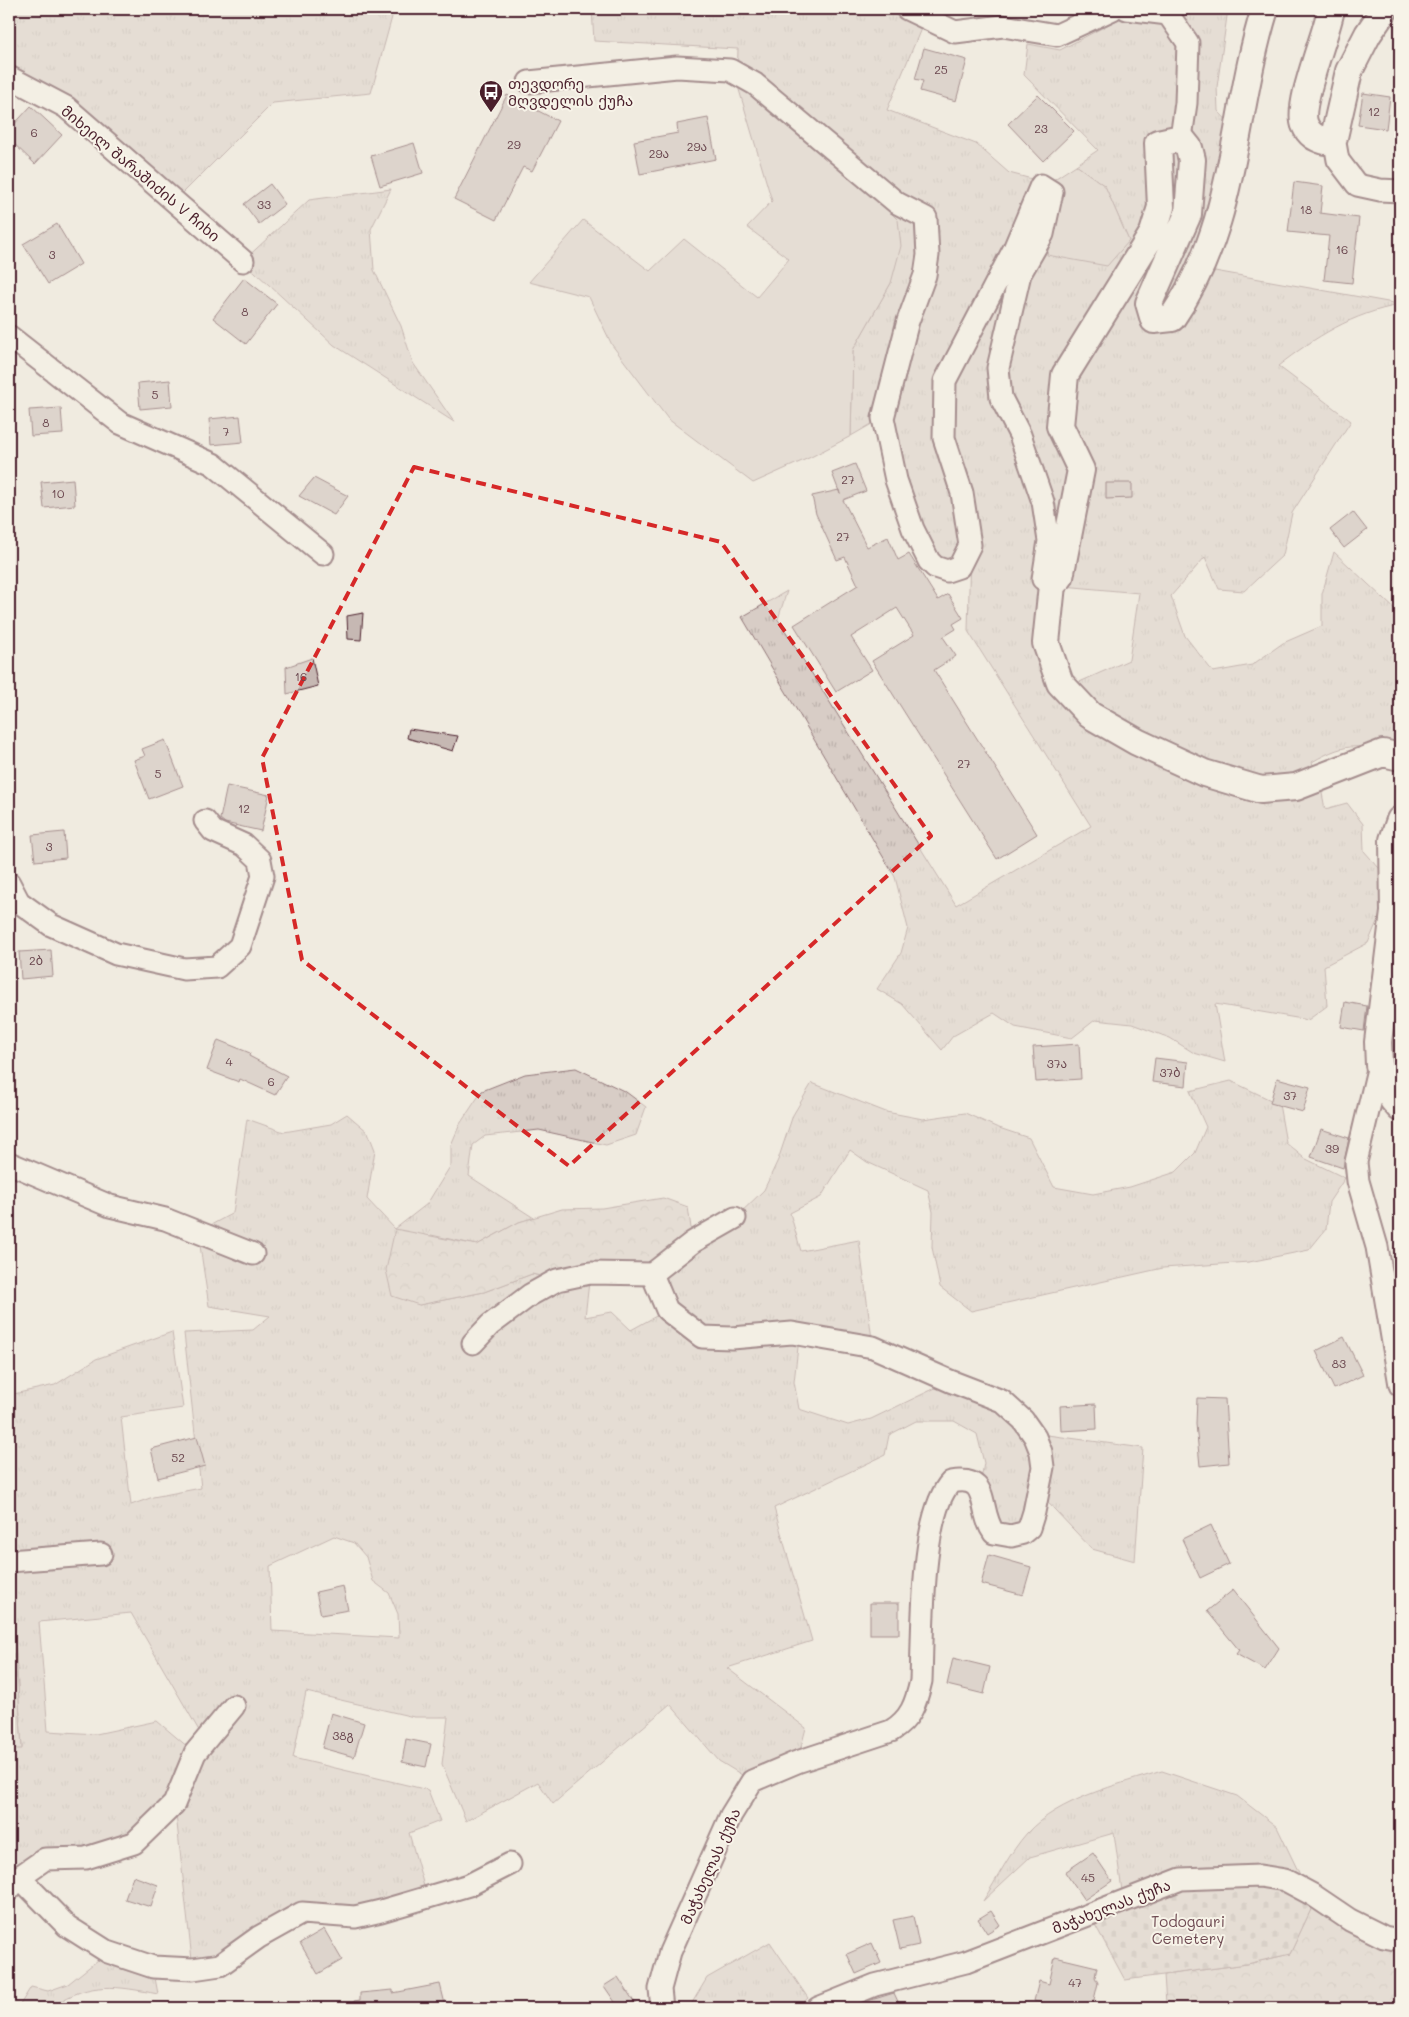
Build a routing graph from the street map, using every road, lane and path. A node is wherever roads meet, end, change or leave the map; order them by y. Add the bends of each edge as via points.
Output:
1 (907, 9) edge
2 (1112, 9) edge
3 (1127, 9) edge
4 (1265, 9) edge
5 (1330, 9) edge
6 (1385, 9) edge
7 (9, 77) edge
8 (529, 82) dead end
9 (1334, 137) junction
10 (1181, 138) junction
11 (1400, 191) edge
12 (243, 261) dead end
13 (9, 336) edge
14 (323, 554) dead end
15 (1052, 585) junction
16 (1400, 757) edge
17 (1400, 820) edge
18 (205, 821) dead end
19 (9, 883) edge
20 (1379, 1064) junction
21 (1400, 1108) edge
22 (9, 1163) edge
23 (734, 1218) dead end
24 (254, 1254) dead end
25 (652, 1274) junction
26 (473, 1343) dead end
27 (1400, 1386) edge
28 (101, 1554) dead end
29 (9, 1561) edge
30 (234, 1706) dead end
31 (510, 1864) dead end
32 (14, 1883) edge
33 (1400, 1940) edge
34 (662, 2008) edge
35 (818, 2008) edge

1 - 2 street via 955,32 1003,26 1057,35
3 - 10 street via 1168,14 1188,43
4 - 10 street via 1253,46 1228,187 1215,234 1172,318 1154,320 1149,304 1188,214 1192,160 1189,148
5 - 9 street via 1304,104 1304,124 1313,136 1325,141
6 - 9 street via 1349,71
7 - 12 street, მიხეილ შარაშიძის V ჩიხი via 66,107
8 - 15 street via 677,67 730,70 755,84 897,203 926,218 928,255 925,274 908,321 883,418 896,480 913,529 929,561 935,567 948,571 959,567 970,545 962,493 944,438 945,381 1014,249 1041,185 1052,192 1043,234 1020,274 998,368 1001,398 1020,435 1043,502 1049,541 1043,579
9 - 11 street via 1338,160 1357,185
10 - 15 street via 1158,143 1161,207 1153,233 1065,375 1060,426 1081,470 1060,577
13 - 14 street via 120,422 213,464
15 - 16 street via 1046,643 1060,683 1090,715 1137,742 1204,773 1261,790 1296,788 1383,753
17 - 20 street via 1392,840 1394,912 1383,990
18 - 19 street via 213,831 244,845 260,860 263,876 240,946 217,967 184,969 116,954 51,925 19,902
20 - 21 street via 1393,1100
20 - 27 street via 1356,1162 1358,1181 1377,1247
22 - 24 street via 110,1206 165,1219
23 - 25 street via 693,1242
25 - 26 street via 590,1273 557,1280 490,1324
25 - 34 street, მაჭახელას ქუჩა via 667,1310 702,1337 792,1333 872,1347 1002,1401 1023,1420 1034,1437 1044,1467 1028,1528 1011,1536 994,1533 978,1486 971,1481 951,1482 944,1489 930,1535 921,1681 916,1703 902,1724 891,1731 797,1762 752,1781 731,1815 670,1952 660,1989
28 - 29 street
30 - 32 street via 195,1753 174,1804 134,1843 86,1858 46,1859
31 - 32 street via 469,1885 381,1911 355,1917 302,1913 259,1937 220,1965 193,1969 153,1967 108,1952 67,1926
33 - 35 street, მაჭახელას ქუჩა via 1384,1937 1350,1920 1313,1894 1285,1880 1260,1876 1182,1879 974,1959 875,1985

